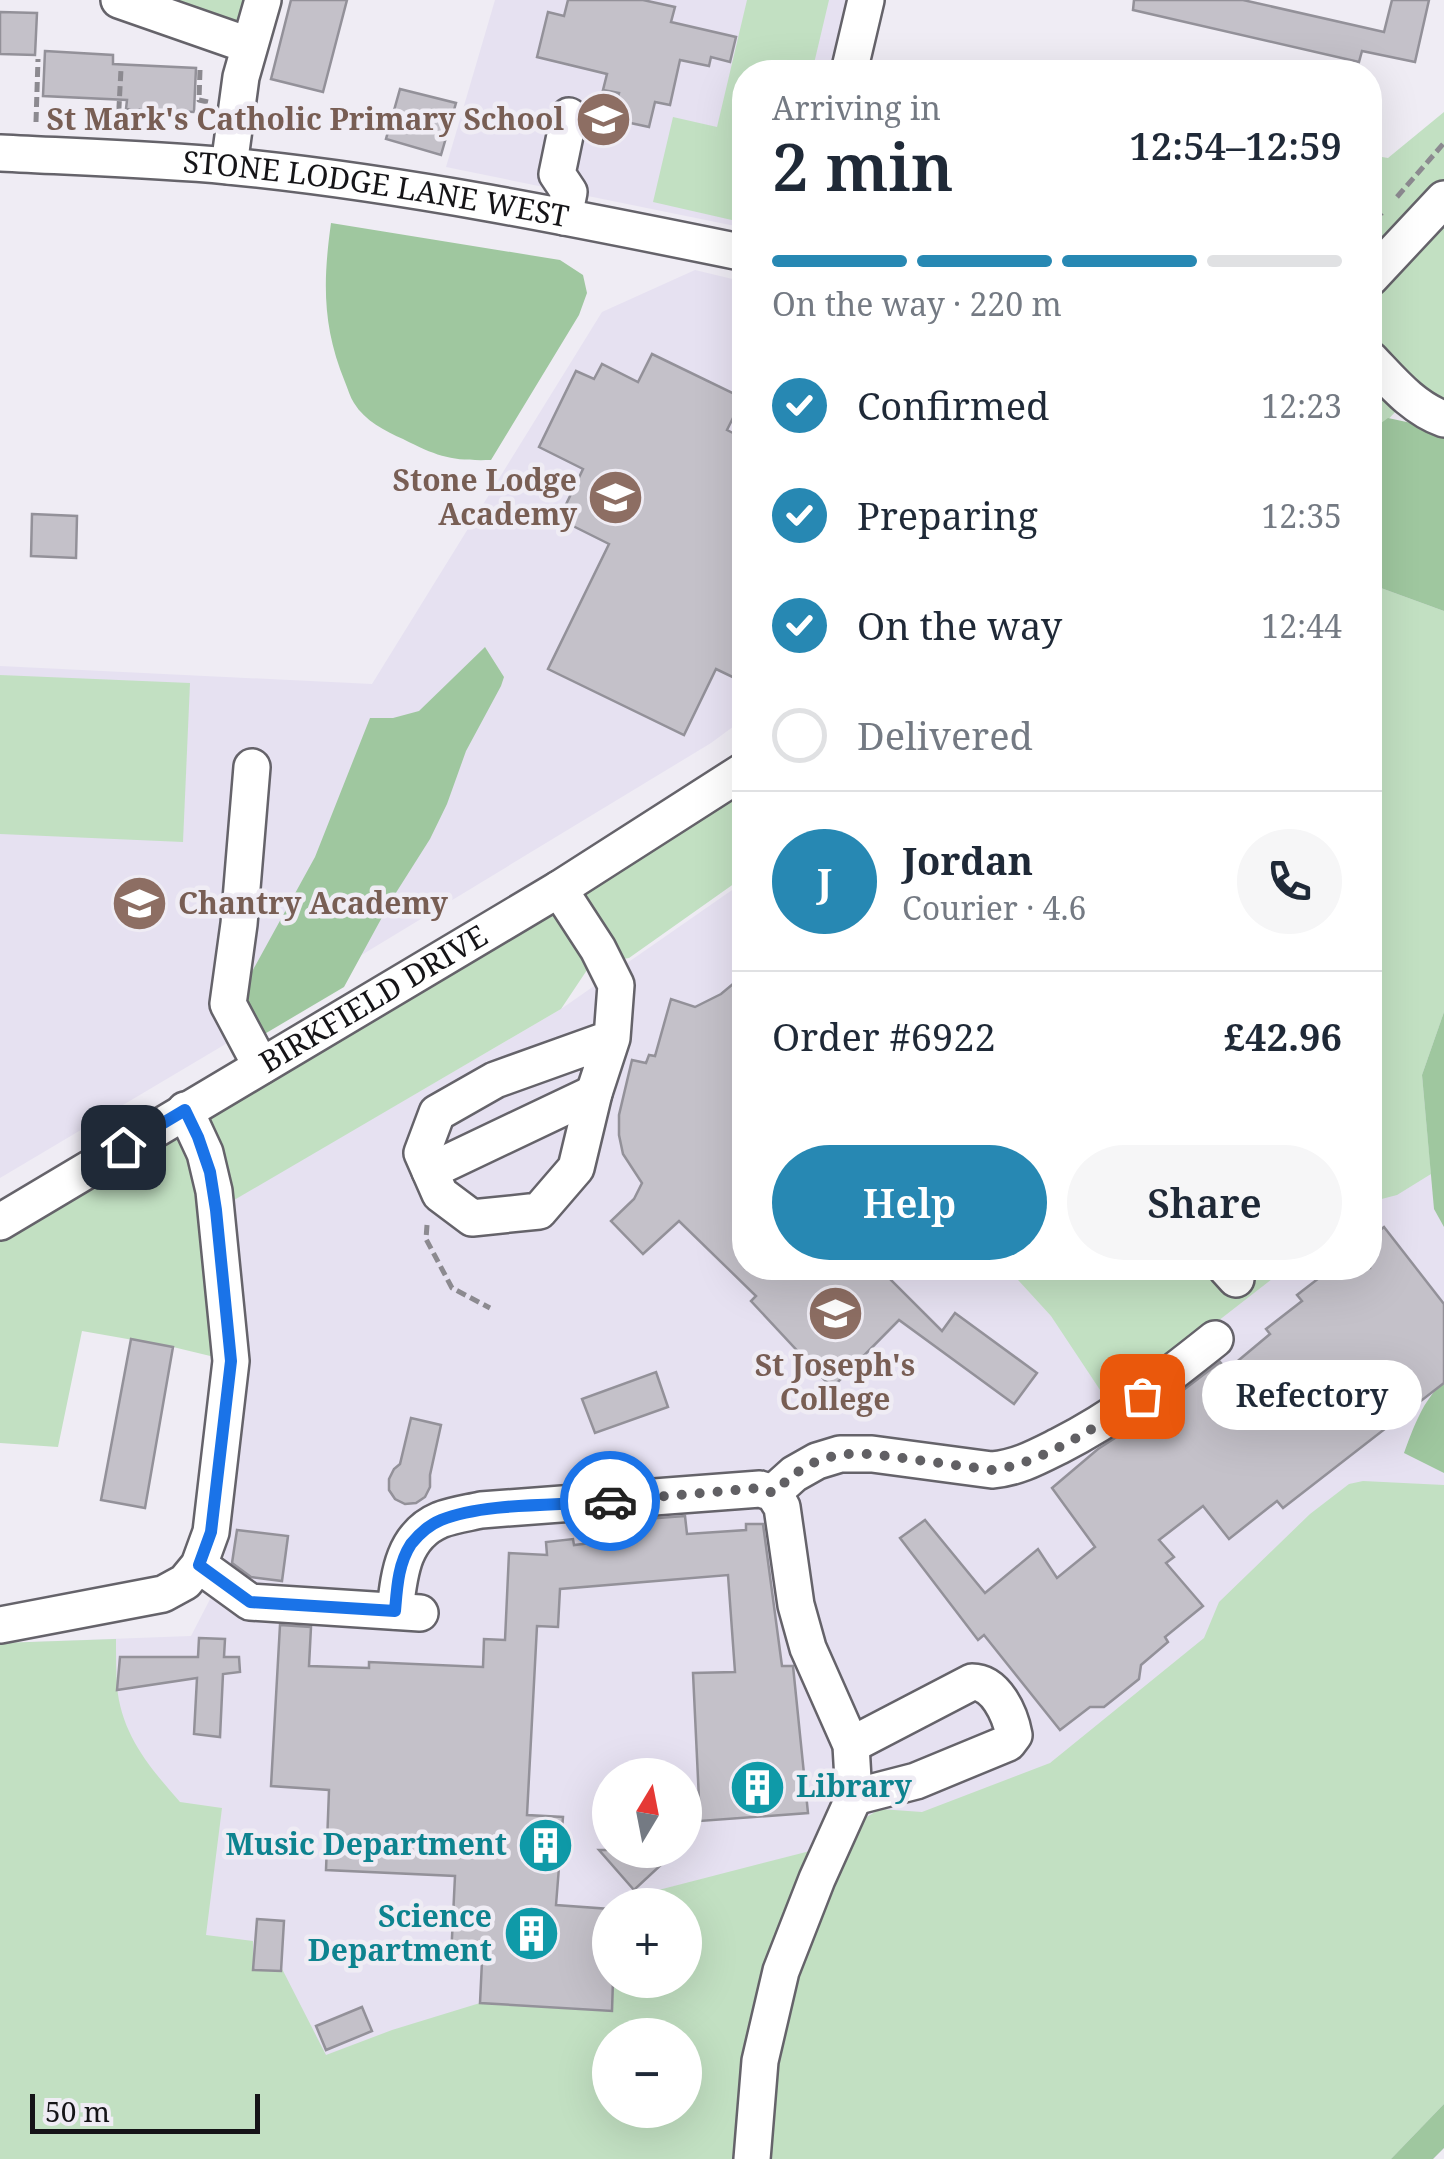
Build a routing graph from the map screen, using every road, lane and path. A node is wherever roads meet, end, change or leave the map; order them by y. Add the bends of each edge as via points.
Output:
1 (119, 0) edge
2 (263, 0) edge
3 (866, 0) edge
4 (248, 45) junction
5 (38, 59) dead end
6 (853, 60) edge
7 (121, 69) dead end
8 (569, 116) dead end
9 (1444, 143) edge
10 (18, 154) edge
11 (117, 158) junction
12 (228, 166) junction
13 (1444, 200) edge
14 (1382, 211) edge
15 (564, 217) junction
16 (732, 249) edge
17 (1382, 265) edge
18 (1382, 371) edge
19 (1444, 419) edge
20 (252, 767) dead end
21 (732, 778) edge
22 (559, 889) junction
23 (612, 1038) junction
24 (261, 1066) junction
25 (594, 1093) junction
26 (185, 1110) junction
27 (435, 1182) junction
28 (0, 1222) edge
29 (490, 1308) dead end
30 (1215, 1339) dead end
31 (773, 1493) junction
32 (199, 1565) junction
33 (0, 1625) edge
34 (851, 1745) junction
35 (854, 1796) junction
36 (752, 2159) edge

1 - 4 street
2 - 4 street
3 - 6 street
4 - 12 street
5 - 10 path
7 - 11 path
8 - 15 street via 557,174 568,192
9 - 14 path
10 - 11 street, STONE LODGE LANE WEST
11 - 12 street, STONE LODGE LANE WEST
12 - 15 street, STONE LODGE LANE WEST
13 - 17 street
15 - 16 street, STONE LODGE LANE WEST
18 - 19 street via 1408,398
20 - 24 street via 228,1004
21 - 22 street, BIRKFIELD DRIVE
22 - 23 street via 616,984
22 - 24 street, BIRKFIELD DRIVE
23 - 25 street
23 - 27 street via 495,1080 436,1112 422,1153
24 - 26 street, BIRKFIELD DRIVE
25 - 27 street
25 - 27 street via 576,1168 540,1211 472,1218
26 - 28 street, BIRKFIELD DRIVE
26 - 32 street via 210,1172 231,1361 211,1532
27 - 29 path via 426,1240 452,1288
30 - 31 street via 1096,1428 1025,1463 992,1470 840,1454 794,1474
31 - 32 street via 760,1488 481,1510 440,1520 410,1546 400,1570 408,1612 250,1602
31 - 34 street via 782,1506 808,1648
32 - 33 street via 163,1594
34 - 35 street
34 - 35 street via 980,1681 1006,1711 1014,1735 916,1780
35 - 36 street via 781,1972 760,2061

